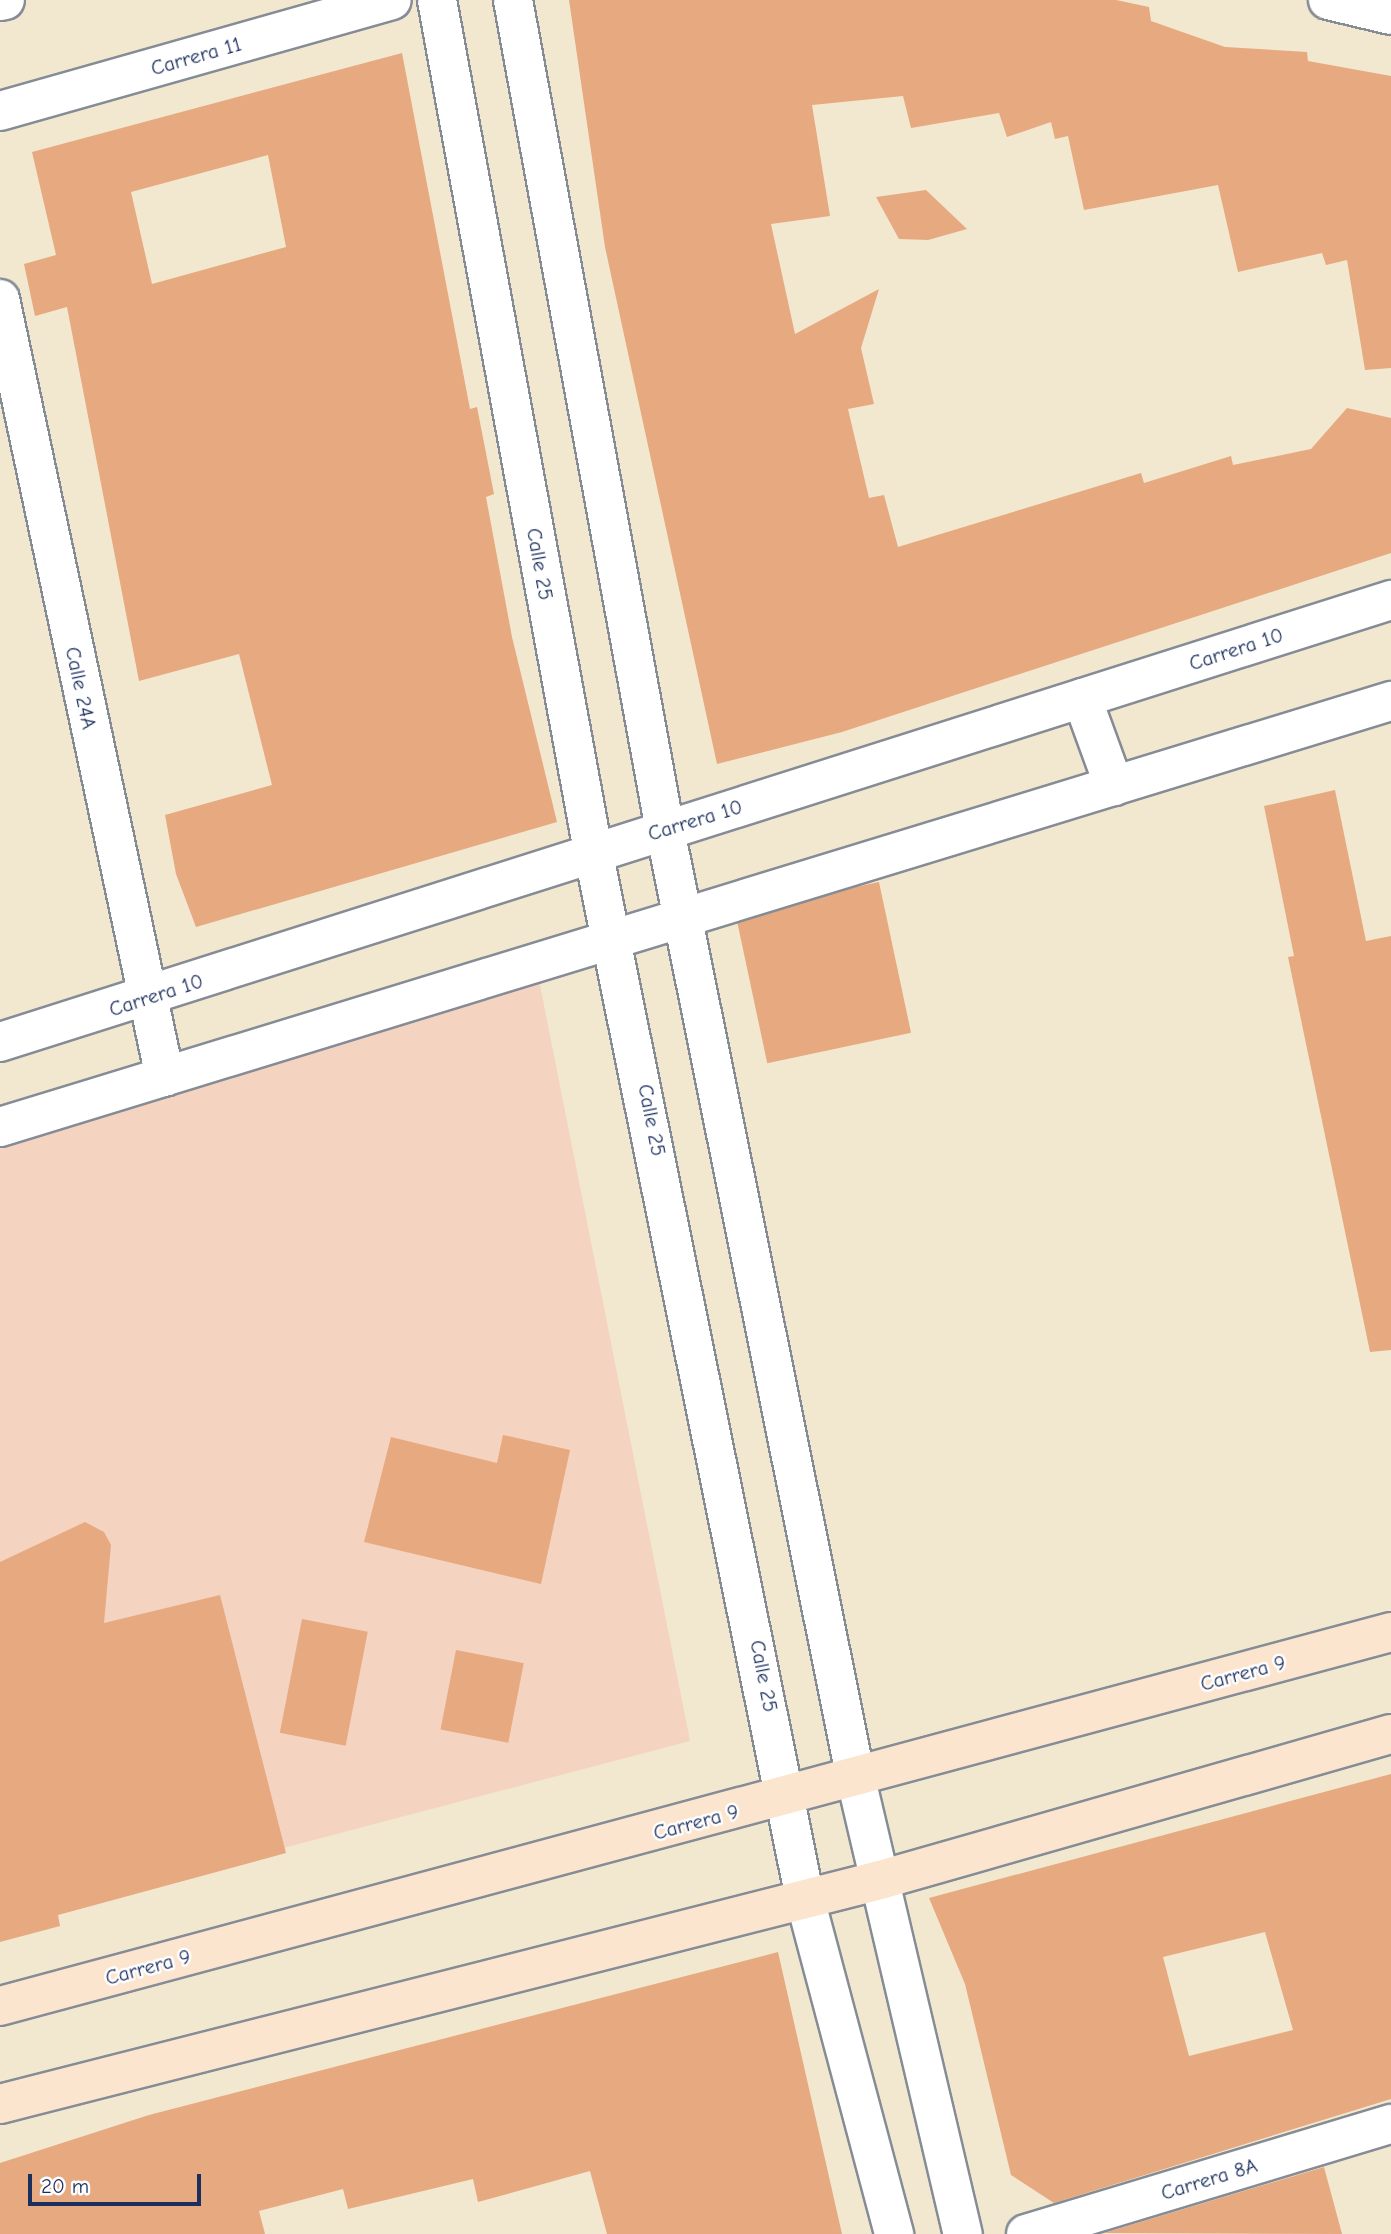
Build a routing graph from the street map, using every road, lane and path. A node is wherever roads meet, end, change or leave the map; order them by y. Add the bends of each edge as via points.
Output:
1 (392, 0) edge
2 (437, 0) edge
3 (513, 0) edge
4 (1328, 0) edge
5 (1391, 15) edge
6 (0, 111) edge
7 (0, 299) edge
8 (1391, 600) edge
9 (1082, 698) junction
10 (1391, 701) edge
11 (1114, 786) junction
12 (665, 830) junction
13 (593, 851) junction
14 (687, 917) junction
15 (615, 938) junction
16 (145, 1000) junction
17 (0, 1042) edge
18 (165, 1077) junction
19 (0, 1127) edge
20 (1391, 1632) edge
21 (1391, 1734) edge
22 (856, 1779) junction
23 (789, 1798) junction
24 (880, 1880) junction
25 (805, 1899) junction
26 (0, 2006) edge
27 (0, 2104) edge
28 (1391, 2124) edge
29 (894, 2234) edge
30 (963, 2234) edge
31 (1026, 2234) edge

1 - 6 street, Carrera 11
2 - 13 street, Calle 25
3 - 12 street
4 - 5 street
7 - 16 street, Calle 24A
8 - 9 street, Carrera 10
9 - 11 street
9 - 12 street, Carrera 10
10 - 11 street
11 - 14 street
12 - 13 street, Carrera 10
12 - 14 street
13 - 15 street, Calle 25
13 - 16 street, Carrera 10
14 - 15 street
14 - 22 street
15 - 18 street
15 - 23 street, Calle 25
16 - 17 street, Carrera 10
16 - 18 street, Calle 24A
18 - 19 street
20 - 22 street, Carrera 9
21 - 24 street
22 - 23 street, Carrera 9
22 - 24 street
23 - 25 street, Calle 25
23 - 26 street, Carrera 9
24 - 25 street
24 - 30 street
25 - 27 street
25 - 29 street, Calle 25
28 - 31 street, Carrera 8A

